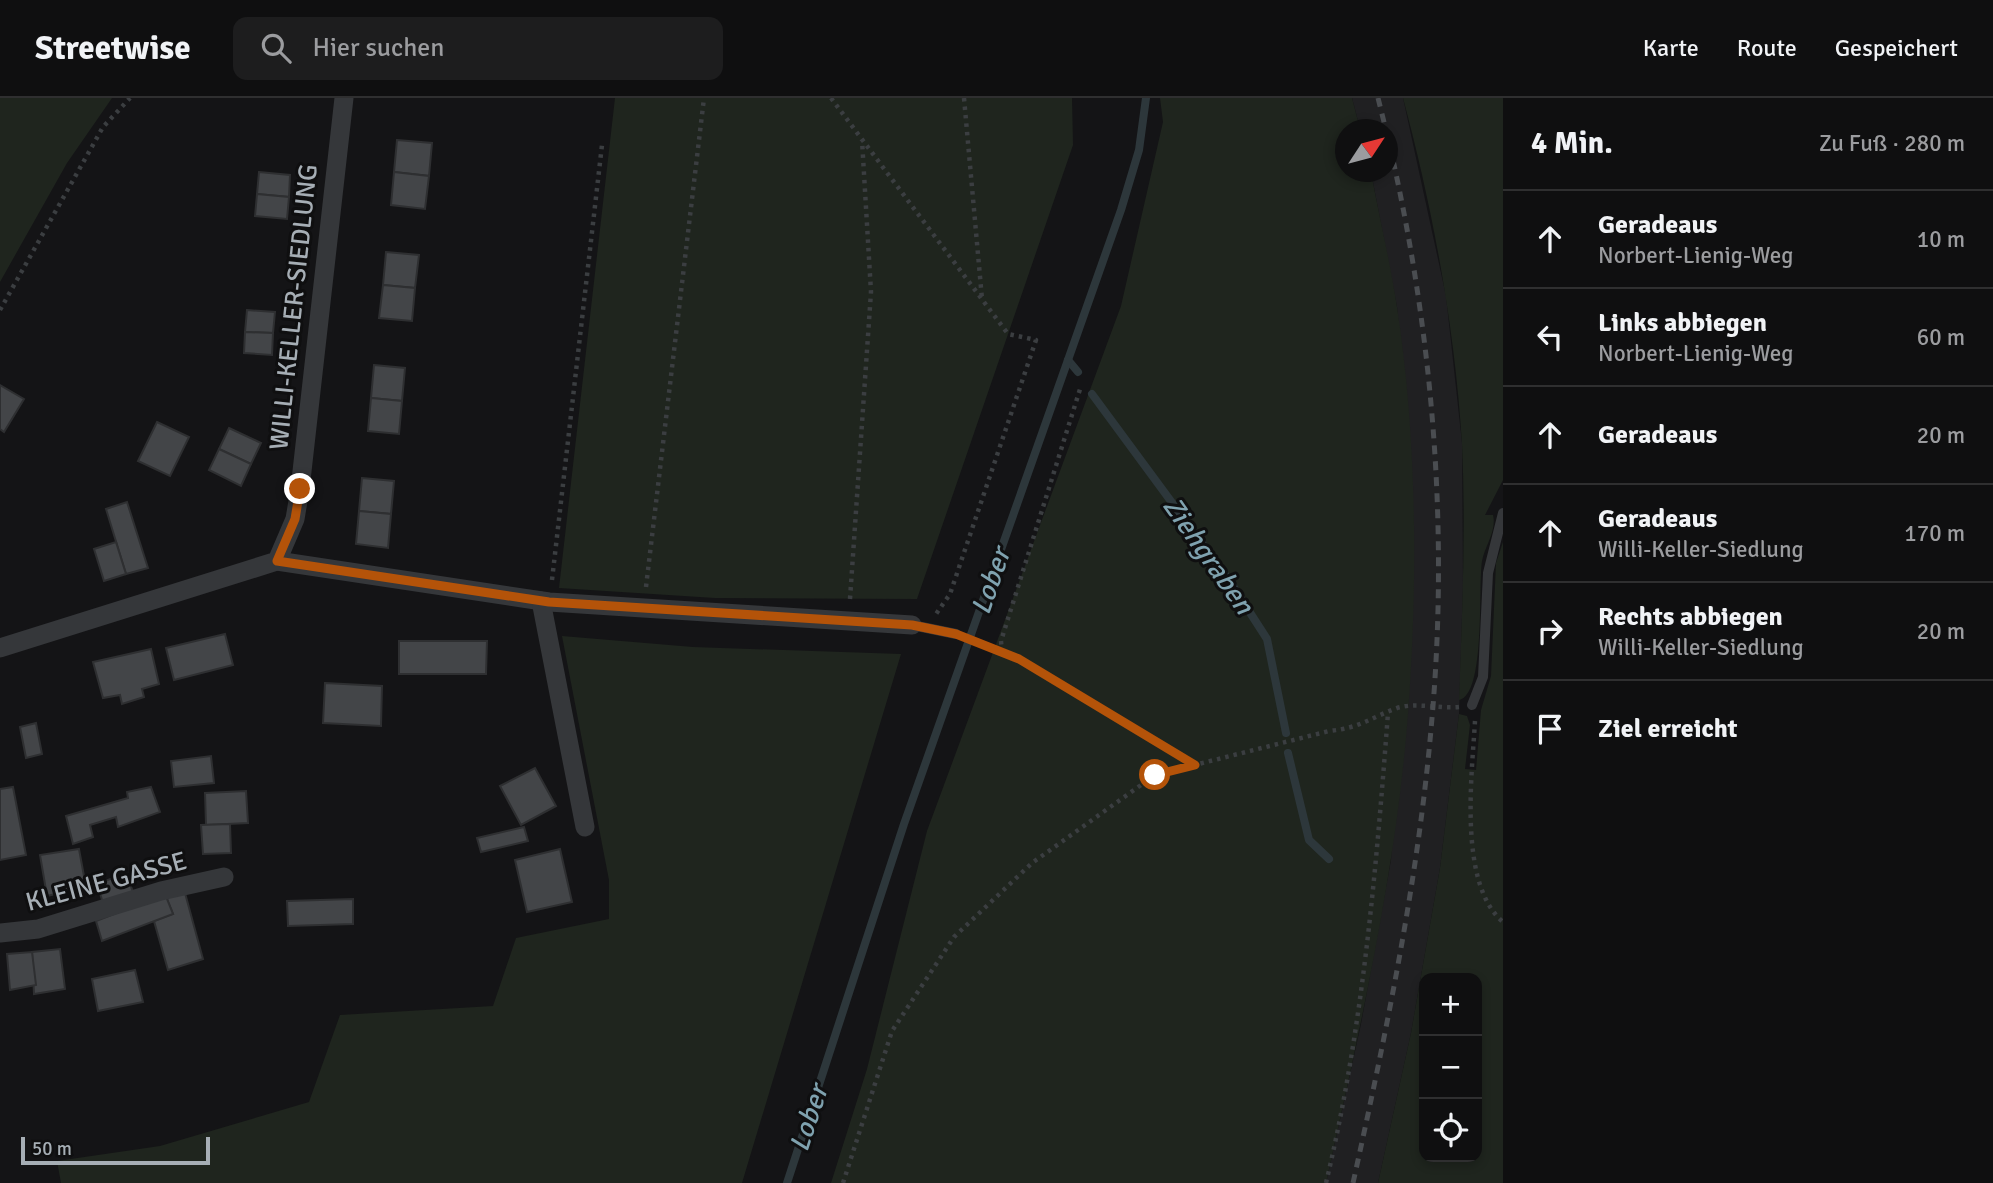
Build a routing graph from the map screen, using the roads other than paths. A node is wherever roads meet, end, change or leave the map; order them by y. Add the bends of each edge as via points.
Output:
1 (344, 98) edge
2 (1503, 513) edge
3 (277, 561) junction
4 (545, 601) junction
5 (918, 627) joint
6 (956, 634) road end
7 (0, 648) edge
8 (1472, 705) road end
9 (586, 827) dead end
10 (224, 877) dead end
11 (0, 933) edge

1 - 3 street, WILLI-KELLER-SIEDLUNG via 300,489 295,519
2 - 8 lane via 1488,573 1483,677
3 - 4 street
3 - 7 street
4 - 5 street
4 - 9 street
5 - 6 lane
10 - 11 street, KLEINE GASSE via 38,929

